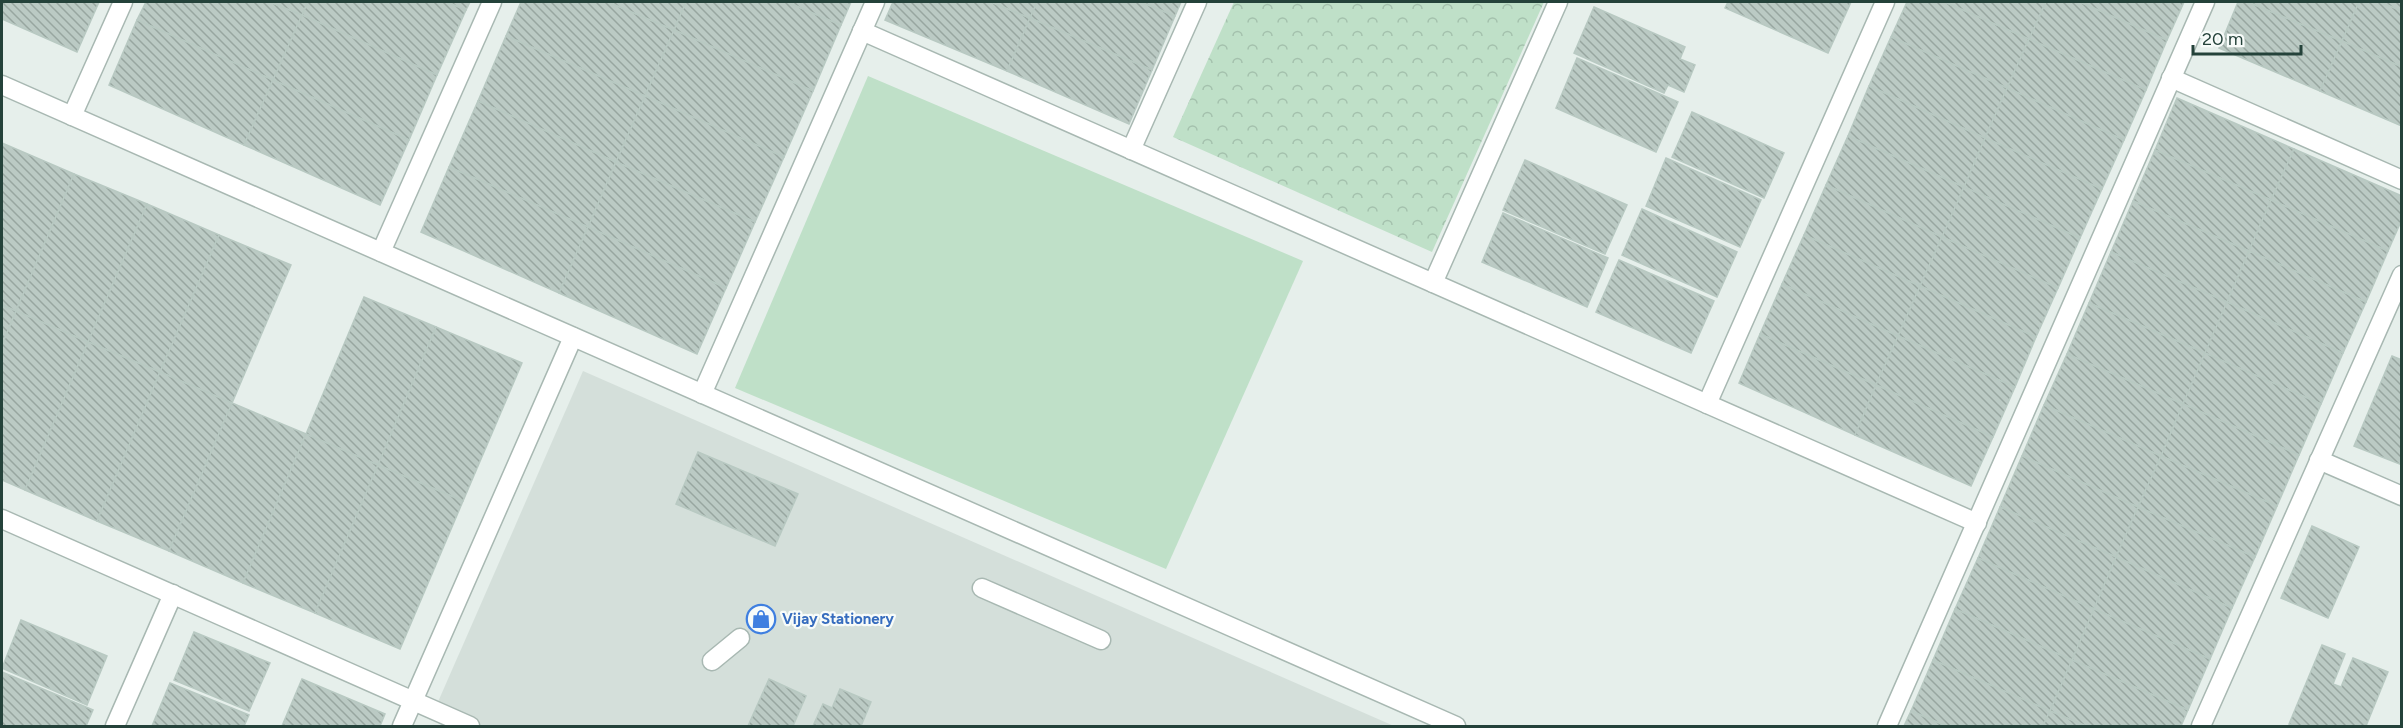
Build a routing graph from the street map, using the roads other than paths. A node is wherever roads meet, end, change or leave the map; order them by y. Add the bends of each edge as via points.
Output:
1 (123, 2) edge
2 (492, 2) edge
3 (875, 2) edge
4 (1197, 2) edge
5 (1558, 2) edge
6 (1885, 2) edge
7 (2205, 2) edge
8 (862, 31) junction
9 (2171, 78) junction
10 (2, 85) edge
11 (72, 116) junction
12 (1131, 150) junction
13 (2402, 180) edge
14 (381, 252) junction
15 (2402, 275) edge
16 (1433, 283) junction
17 (573, 337) junction
18 (702, 394) junction
19 (1707, 404) junction
20 (2319, 460) junction
21 (2402, 496) edge
22 (2, 519) edge
23 (1977, 523) junction
24 (982, 588) dead end
25 (173, 594) junction
26 (740, 638) dead end
27 (1101, 640) dead end
28 (712, 661) dead end
29 (413, 701) junction
30 (115, 726) edge
31 (402, 726) edge
32 (470, 726) edge
33 (1456, 726) edge
34 (1887, 726) edge
35 (2201, 726) edge

1 - 11 street
2 - 14 street
3 - 8 street
4 - 12 street
5 - 16 street
6 - 19 street
7 - 9 street
8 - 12 street
8 - 18 street
9 - 13 street
9 - 23 street
10 - 11 street
11 - 14 street
12 - 16 street
14 - 17 street
15 - 20 street
16 - 19 street
17 - 18 street
17 - 29 street
18 - 33 street
19 - 23 street
20 - 21 street
20 - 35 street
22 - 25 street
23 - 34 street
24 - 27 street
25 - 29 street
25 - 30 street
26 - 28 street
29 - 31 street
29 - 32 street

